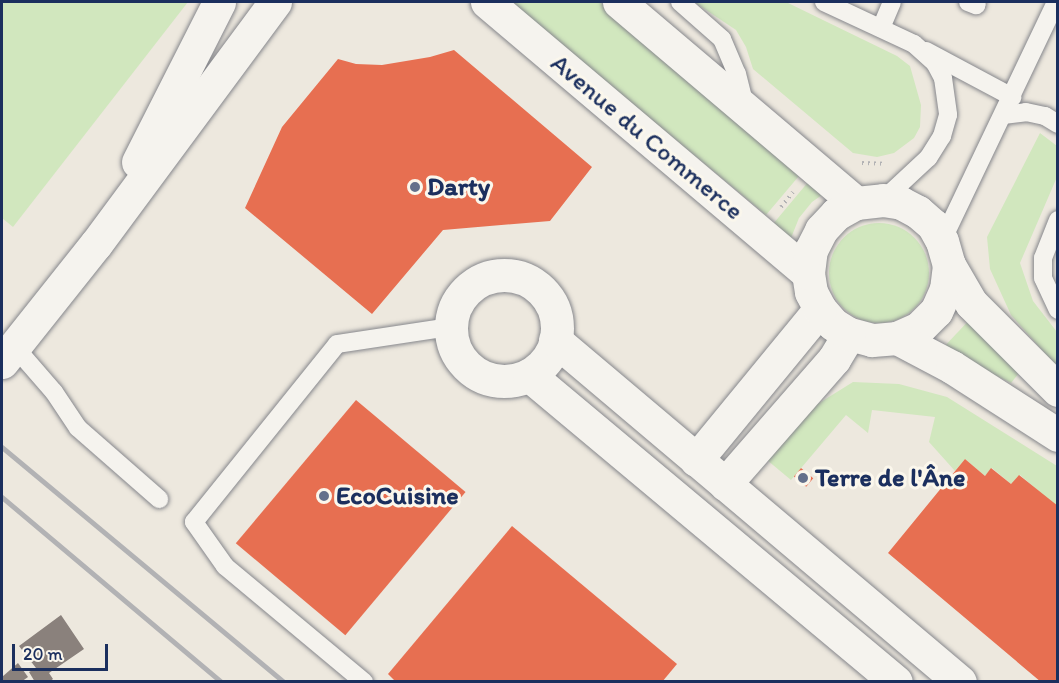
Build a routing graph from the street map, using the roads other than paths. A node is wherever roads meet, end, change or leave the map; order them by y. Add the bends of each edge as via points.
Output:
1 (219, 2) edge
2 (274, 2) edge
3 (487, 2) edge
4 (619, 2) edge
5 (680, 2) edge
6 (824, 2) edge
7 (892, 2) edge
8 (968, 2) edge
9 (977, 2) edge
10 (1056, 2) edge
11 (881, 28) junction
12 (922, 50) junction
13 (1012, 97) junction
14 (745, 108) junction
15 (1003, 115) junction
16 (1058, 123) edge
17 (869, 201) junction
18 (1058, 220) edge
19 (96, 244) junction
20 (946, 253) junction
21 (808, 273) junction
22 (820, 309) junction
23 (1058, 310) edge
24 (450, 327) junction
25 (849, 334) junction
26 (897, 338) junction
27 (555, 340) junction
28 (8, 354) edge
29 (529, 375) junction
30 (1058, 390) edge
31 (1058, 435) edge
32 (696, 460) junction
33 (725, 484) junction
34 (159, 499) dead end
35 (364, 681) edge
36 (896, 681) edge
37 (960, 681) edge

1 - 19 street
2 - 19 street
3 - 21 street, Avenue du Commerce
4 - 14 street
5 - 14 lane via 722,39 737,74
6 - 11 lane
7 - 11 lane
8 - 9 lane
10 - 13 lane
11 - 12 lane
12 - 13 lane via 946,59
12 - 17 lane via 943,78 947,97 942,136 928,158
13 - 15 lane
14 - 17 street via 813,167
15 - 16 lane via 1026,112
15 - 20 lane
17 - 20 street via 901,203 918,212 933,225
17 - 21 street via 836,214 820,230 810,250
18 - 23 lane via 1043,258 1043,278
19 - 28 street
20 - 26 street via 946,289 936,311 919,328
20 - 30 street via 971,303
21 - 22 street
22 - 25 street
22 - 32 street
24 - 27 street via 453,309 462,294 492,276 509,276 526,280 551,304
24 - 29 street via 456,352 472,371 500,381
24 - 35 lane via 337,344 194,522 225,566
25 - 26 street via 872,340
25 - 33 street via 834,358
26 - 31 street via 952,367
27 - 29 street via 550,354
27 - 32 street
28 - 34 lane via 54,392 78,428
29 - 36 street
32 - 33 street
33 - 37 street

